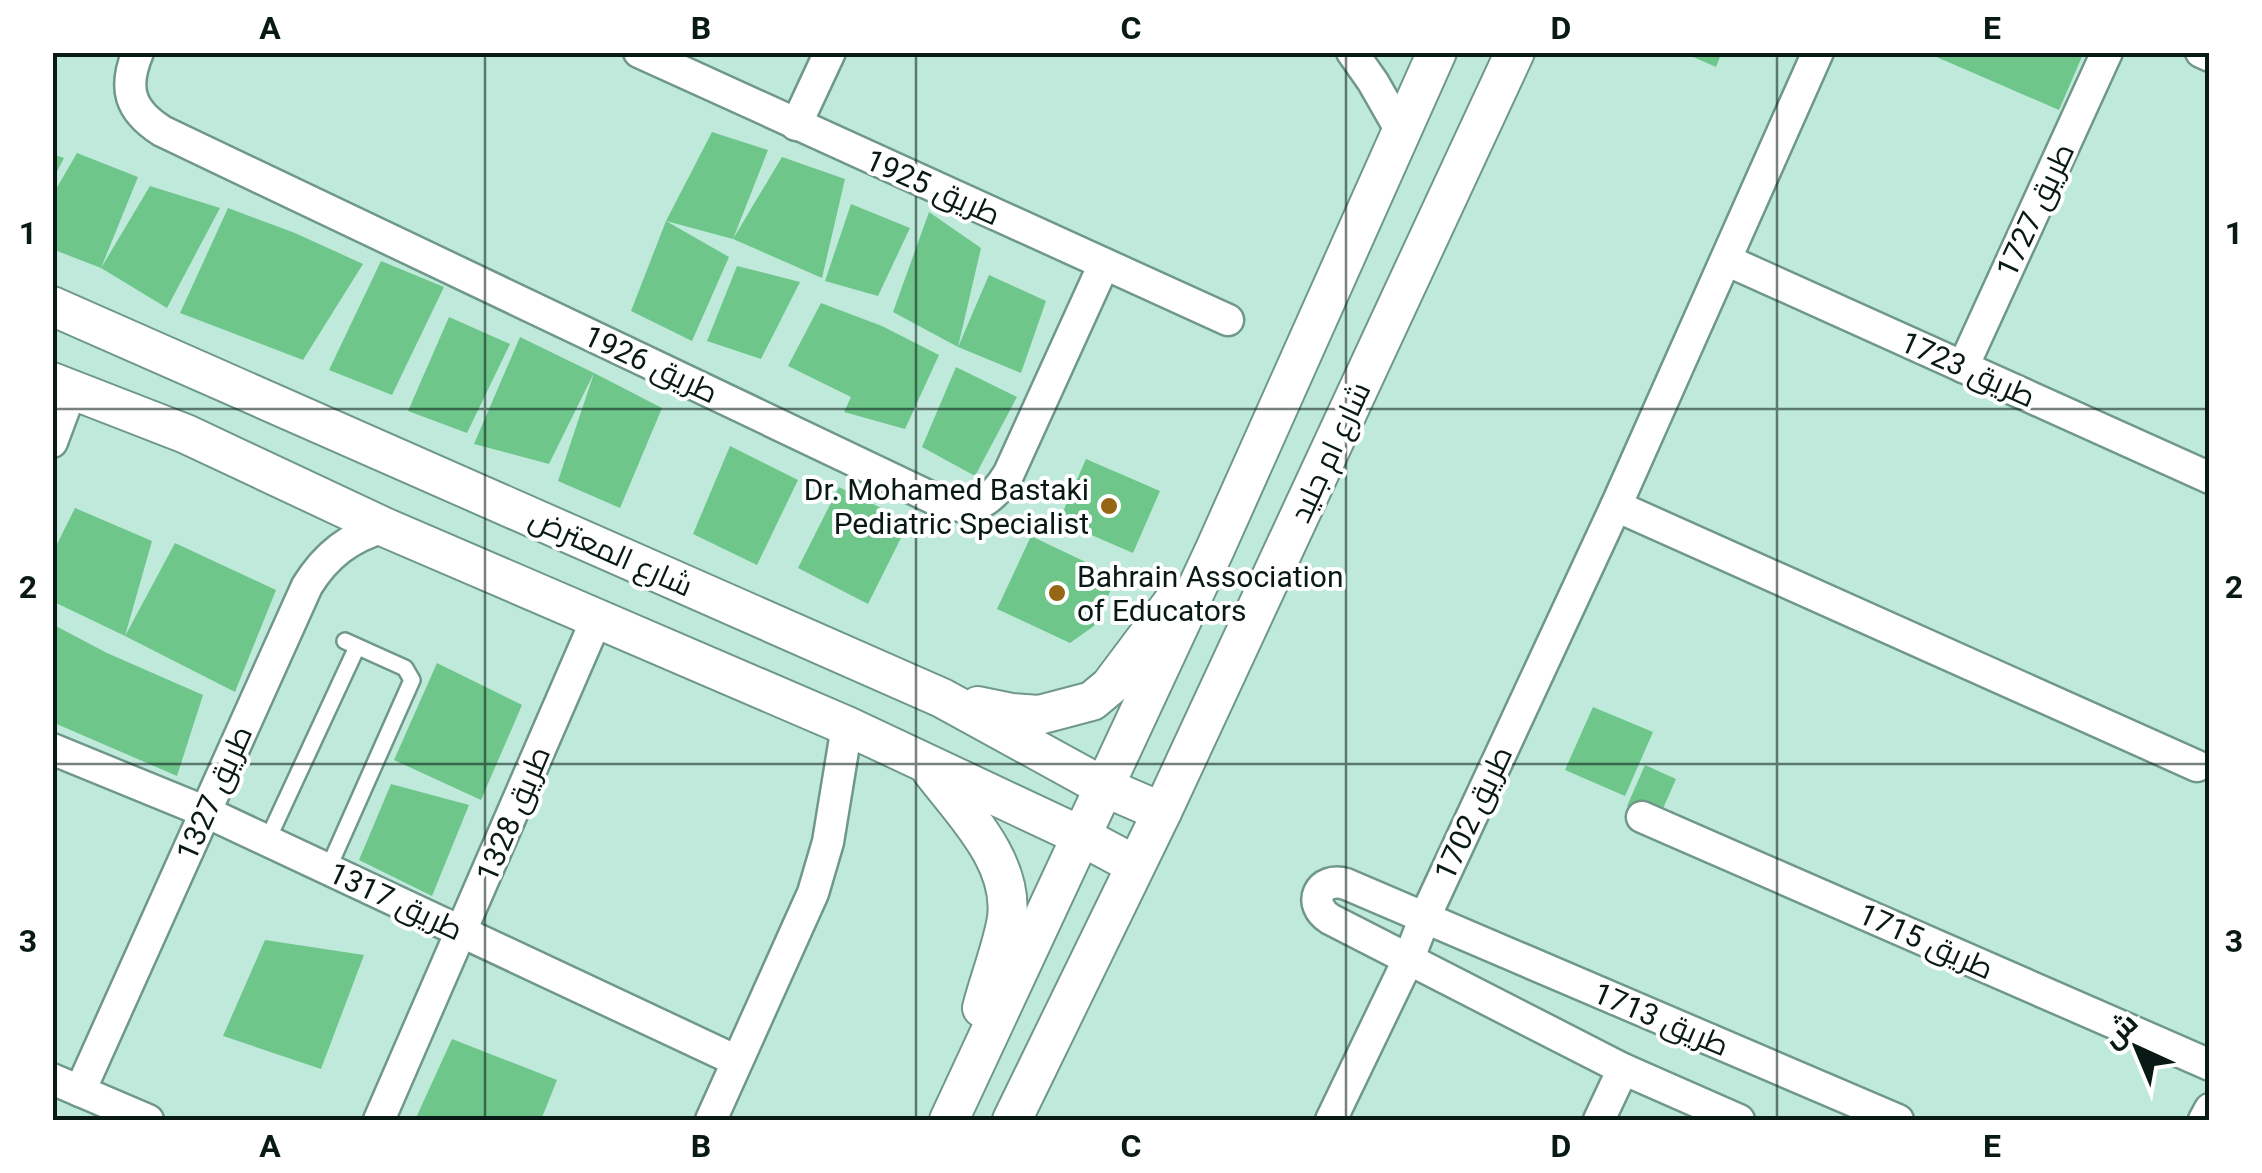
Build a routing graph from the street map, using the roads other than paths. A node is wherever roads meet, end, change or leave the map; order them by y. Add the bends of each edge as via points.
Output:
1 (138, 52) edge
2 (639, 52) edge
3 (830, 52) edge
4 (1352, 52) edge
5 (1436, 52) edge
6 (1515, 52) edge
7 (1818, 52) edge
8 (2108, 52) edge
9 (2202, 52) edge
10 (2210, 56) edge
11 (796, 125) junction
12 (1401, 131) junction
13 (1726, 260) junction
14 (1104, 264) junction
15 (52, 306) edge
16 (1228, 320) dead end
17 (1963, 367) junction
18 (62, 386) edge
19 (52, 442) edge
20 (2208, 475) edge
21 (1616, 506) junction
22 (384, 526) junction
23 (1215, 549) junction
24 (597, 618) junction
25 (942, 698) junction
26 (847, 726) junction
27 (52, 749) edge
28 (926, 764) junction
29 (2197, 766) dead end
30 (1104, 787) junction
31 (206, 812) junction
32 (1162, 812) junction
33 (1642, 817) dead end
34 (1081, 836) junction
35 (267, 840) junction
36 (1135, 865) junction
37 (328, 869) junction
38 (1425, 917) junction
39 (462, 932) junction
40 (1409, 958) junction
41 (737, 1061) junction
42 (2210, 1065) edge
43 (1623, 1069) junction
44 (66, 1085) edge
45 (2209, 1111) edge
46 (950, 1118) edge
47 (148, 1120) edge
48 (380, 1120) edge
49 (711, 1120) edge
50 (1012, 1120) edge
51 (1331, 1120) edge
52 (1598, 1120) edge
53 (1739, 1120) edge
54 (1898, 1120) edge
55 (2204, 1120) edge

1 - 14 street, طريق 1926 via 132,98 162,131 958,507 990,498 1009,473
2 - 11 street, طريق 1925
3 - 11 street
4 - 12 street
5 - 12 street
6 - 32 street, شارع ام جليد
7 - 13 street, طريق 1702
8 - 17 street, طريق 1727
9 - 10 street
11 - 14 street, طريق 1925
12 - 23 street
13 - 17 street, طريق 1723
13 - 21 street, طريق 1702
14 - 16 street, طريق 1925
15 - 25 street, شارع المعترض
17 - 20 street, طريق 1723
18 - 19 street
18 - 22 street via 186,434
21 - 29 street
21 - 38 street, طريق 1702
22 - 24 street
22 - 31 street, طريق 1327 via 345,544 314,574
23 - 25 street via 1110,686 1092,700 1040,715
23 - 30 street
24 - 26 street
24 - 39 street, طريق 1328
25 - 30 street, شارع المعترض
26 - 28 street
26 - 41 street via 822,868
27 - 31 street, طريق 1317
28 - 34 street
28 - 46 street via 998,862 1006,887 1006,918
30 - 32 street, شارع المعترض
30 - 34 street
31 - 35 street, طريق 1317
31 - 44 street, طريق 1327
32 - 36 street, شارع ام جليد
33 - 42 street, طريق 1715
34 - 36 street
34 - 46 street
35 - 37 street, طريق 1317
35 - 37 lane via 351,644 405,668 412,680
36 - 50 street, شارع ام جليد
37 - 39 street, طريق 1317
38 - 40 street, طريق 1702
38 - 40 street, طريق 1713 via 1338,882 1318,897 1322,914
38 - 54 street, طريق 1713
39 - 41 street, طريق 1317
39 - 48 street, طريق 1328
40 - 43 street, طريق 1713
40 - 51 street, طريق 1702
41 - 49 street
43 - 52 street
43 - 53 street, طريق 1713
44 - 47 street
45 - 55 street

